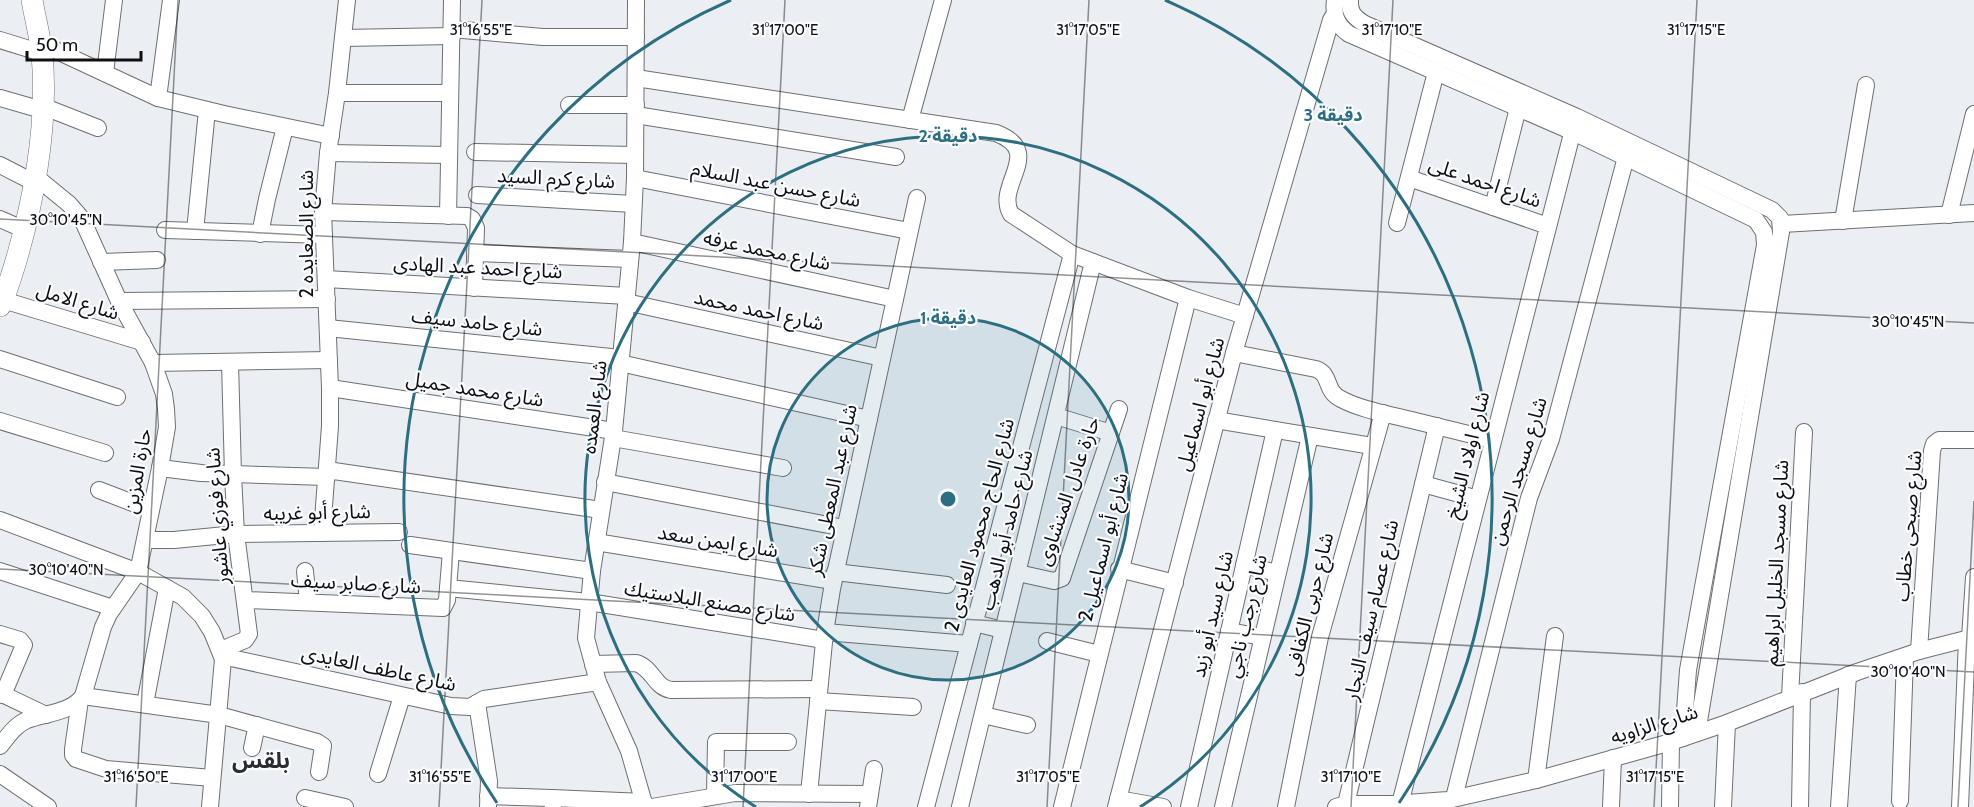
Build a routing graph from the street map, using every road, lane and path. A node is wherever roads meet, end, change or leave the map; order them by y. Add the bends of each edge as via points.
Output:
1 (32, 0) edge
2 (114, 0) edge
3 (171, 0) edge
4 (347, 0) edge
5 (452, 0) edge
6 (636, 0) edge
7 (943, 0) edge
8 (1350, 0) edge
9 (1334, 8) edge
10 (452, 32) junction
11 (636, 37) junction
12 (343, 38) junction
13 (0, 40) edge
14 (41, 48) junction
15 (1436, 72) junction
16 (105, 73) junction
17 (636, 78) junction
18 (1866, 85) dead end
19 (337, 93) junction
20 (450, 93) junction
21 (0, 98) edge
22 (158, 98) junction
23 (569, 105) dead end
24 (42, 108) junction
25 (1518, 108) junction
26 (207, 110) junction
27 (636, 110) junction
28 (1974, 114) edge
29 (910, 120) junction
30 (1575, 125) junction
31 (285, 127) junction
32 (98, 129) dead end
33 (331, 136) junction
34 (475, 152) dead end
35 (328, 153) junction
36 (449, 155) junction
37 (635, 155) junction
38 (896, 157) dead end
39 (1626, 157) junction
40 (0, 165) edge
41 (635, 178) junction
42 (1409, 178) junction
43 (36, 180) junction
44 (477, 195) dead end
45 (917, 198) dead end
46 (633, 204) junction
47 (1493, 207) junction
48 (323, 212) junction
49 (1974, 213) edge
50 (1948, 215) junction
51 (448, 216) junction
52 (0, 219) edge
53 (1843, 221) junction
54 (1397, 223) dead end
55 (1782, 224) junction
56 (1548, 226) junction
57 (25, 230) junction
58 (165, 230) dead end
59 (195, 231) junction
60 (909, 231) junction
61 (260, 234) junction
62 (324, 235) junction
63 (631, 250) junction
64 (475, 253) junction
65 (1072, 254) junction
66 (158, 260) dead end
67 (101, 262) junction
68 (1093, 262) junction
69 (5, 274) edge
70 (326, 279) junction
71 (474, 288) junction
72 (1188, 298) junction
73 (327, 299) junction
74 (627, 299) junction
75 (895, 299) junction
76 (119, 301) junction
77 (1, 303) edge
78 (1245, 316) junction
79 (328, 328) junction
80 (142, 342) junction
81 (1234, 353) junction
82 (882, 358) junction
83 (0, 359) edge
84 (329, 360) junction
85 (620, 360) junction
86 (230, 362) junction
87 (153, 363) junction
88 (330, 388) junction
89 (117, 397) dead end
90 (1119, 409) dead end
91 (1383, 413) junction
92 (1056, 416) junction
93 (869, 418) junction
94 (1216, 420) junction
95 (0, 421) edge
96 (1437, 426) junction
97 (1275, 430) junction
98 (1804, 432) dead end
99 (1111, 433) junction
100 (613, 435) junction
101 (1310, 436) junction
102 (1493, 440) junction
103 (1974, 440) edge
104 (1372, 446) junction
105 (105, 453) dead end
106 (160, 468) junction
107 (783, 468) dead end
108 (327, 473) junction
109 (233, 475) junction
110 (605, 482) junction
111 (1423, 484) junction
112 (99, 490) dead end
113 (1478, 499) junction
114 (151, 510) junction
115 (601, 510) junction
116 (0, 520) edge
117 (844, 528) junction
118 (322, 533) junction
119 (236, 534) junction
120 (145, 540) junction
121 (596, 542) junction
122 (1710, 550) junction
123 (451, 551) junction
124 (1727, 555) junction
125 (1244, 565) junction
126 (1119, 569) junction
127 (0, 571) edge
128 (305, 571) dead end
129 (592, 571) junction
130 (138, 572) junction
131 (1017, 573) junction
132 (1278, 573) junction
133 (834, 576) junction
134 (1974, 577) edge
135 (1175, 583) junction
136 (947, 585) dead end
137 (166, 588) junction
138 (448, 588) junction
139 (245, 600) junction
140 (308, 602) junction
141 (589, 602) junction
142 (113, 608) junction
143 (974, 623) junction
144 (1003, 630) junction
145 (1229, 631) junction
146 (0, 634) edge
147 (825, 636) junction
148 (1555, 636) dead end
149 (1262, 637) junction
150 (1970, 638) edge
151 (1047, 641) dead end
152 (969, 644) junction
153 (222, 653) junction
154 (1098, 654) junction
155 (1912, 654) junction
156 (593, 664) junction
157 (1848, 675) junction
158 (598, 682) junction
159 (2, 694) edge
160 (1796, 694) junction
161 (819, 695) junction
162 (402, 696) junction
163 (81, 698) junction
164 (477, 703) junction
165 (145, 704) junction
166 (913, 707) dead end
167 (45, 715) junction
168 (219, 715) junction
169 (983, 715) junction
170 (1727, 723) junction
171 (257, 725) junction
172 (1027, 725) dead end
173 (1683, 737) junction
174 (788, 741) dead end
175 (0, 746) edge
176 (252, 748) dead end
177 (1613, 758) junction
178 (874, 769) dead end
179 (319, 772) dead end
180 (0, 774) edge
181 (378, 774) dead end
182 (212, 778) junction
183 (1536, 780) junction
184 (809, 794) junction
185 (305, 798) dead end
186 (719, 799) edge
187 (488, 801) edge
188 (869, 801) edge
189 (1900, 801) dead end
190 (553, 802) edge
191 (1450, 802) edge
192 (1117, 803) edge
193 (647, 805) edge
194 (1341, 805) edge
195 (1395, 805) edge
196 (48, 807) edge
197 (210, 807) edge
198 (345, 807) edge
199 (927, 807) edge
200 (960, 807) edge
201 (1062, 807) edge
202 (1163, 807) edge
203 (1190, 807) edge
204 (1223, 807) edge
205 (1287, 807) edge
206 (1611, 807) edge
207 (1670, 807) edge
208 (1723, 807) edge
209 (1800, 807) edge
210 (1839, 807) edge
211 (1960, 807) edge

1 - 14 street
2 - 16 street
3 - 22 street
4 - 12 street, شارع الصعايده 2
5 - 10 street
6 - 11 street, شارع العمده
7 - 29 street
8 - 30 street via 1355,18 1365,24
9 - 15 street via 1337,23 1349,34
9 - 78 street, شارع أبو اسماعيل
10 - 11 street
10 - 12 street
10 - 20 street
11 - 17 street, شارع العمده
12 - 19 street, شارع الصعايده 2
13 - 14 street
14 - 16 street
14 - 24 street
15 - 25 street
15 - 42 street
16 - 22 street
17 - 27 street, شارع العمده
17 - 29 street
18 - 53 street
19 - 20 street
19 - 33 street, شارع الصعايده 2
20 - 36 street
21 - 24 street
22 - 26 street
23 - 27 street
24 - 32 street
24 - 43 street
25 - 30 street
25 - 47 street
26 - 31 street
26 - 59 street
27 - 37 street, شارع العمده
27 - 38 street
28 - 50 street
29 - 65 street via 1009,138 1017,146 1019,158 1008,209
30 - 39 street
30 - 55 street via 1772,210
30 - 56 street, شارع اولاد الشيخ
31 - 33 street
31 - 61 street
33 - 35 street, شارع الصعايده 2
34 - 37 street
35 - 36 street
35 - 48 street, شارع الصعايده 2
36 - 51 street
37 - 41 street, شارع العمده
39 - 122 street via 1756,220 1766,238
39 - 191 street, شارع مسجد الرحمن via 1548,453 1529,498
40 - 43 street, حارة المزين
41 - 46 street, شارع العمده
41 - 60 street, شارع حسن عبد السلام
42 - 47 street, شارع احمد على
42 - 54 street
43 - 57 street
43 - 67 street, حارة المزين via 82,219
44 - 46 street, شارع كرم السيد
45 - 60 street, شارع عبد المعطى شكر
46 - 63 street, شارع العمده
47 - 56 street, شارع احمد على
48 - 51 street
48 - 62 street, شارع الصعايده 2
49 - 50 street
50 - 53 street
51 - 64 street via 472,219 476,228
52 - 57 street
53 - 55 street
55 - 124 street
56 - 102 street, شارع اولاد الشيخ
57 - 69 street
58 - 59 street
59 - 61 street
60 - 75 street, شارع عبد المعطى شكر
61 - 62 street
62 - 70 street, شارع الصعايده 2
63 - 64 street, شارع محمد عرفه
63 - 74 street, شارع العمده
63 - 75 street, شارع محمد عرفه
64 - 71 street
65 - 68 street
65 - 143 street, شارع الحاج محمود العايدى 2
66 - 67 street
67 - 76 street, حارة المزين
68 - 72 street
68 - 92 street, شارع حامد أبو الدهب
69 - 77 street
70 - 71 street, شارع احمد عبد الهادى
70 - 73 street, شارع الصعايده 2
71 - 74 street, شارع احمد عبد الهادى
72 - 78 street
72 - 126 street, شارع أبو اسماعيل 2
73 - 76 street
73 - 79 street, شارع الصعايده 2
74 - 82 street, شارع احمد محمد
74 - 85 street, شارع العمده
75 - 82 street, شارع عبد المعطى شكر
76 - 80 street, حارة المزين
77 - 80 street, شارع الامل
78 - 81 street, شارع أبو اسماعيل
79 - 84 street, شارع الصعايده 2
79 - 85 street, شارع حامد سيف
80 - 87 street, حارة المزين
81 - 91 street via 1322,371 1334,396
81 - 94 street, شارع أبو اسماعيل
82 - 93 street, شارع عبد المعطى شكر
83 - 89 street
84 - 86 street
84 - 88 street, شارع الصعايده 2
85 - 93 street, شارع حامد سيف
85 - 100 street, شارع العمده
86 - 87 street
86 - 109 street, شارع فوزي عاشور
87 - 106 street, حارة المزين via 166,409
88 - 100 street, شارع محمد جميل
88 - 108 street, شارع الصعايده 2
90 - 99 street, حارة عادل المنشاوى
91 - 96 street
91 - 104 street, شارع حربى الكفافى
92 - 99 street
92 - 131 street, شارع حامد أبو الدهب
93 - 117 street, شارع عبد المعطى شكر
94 - 97 street
94 - 135 street, شارع أبو اسماعيل
95 - 105 street
96 - 102 street
96 - 111 street, شارع عصام سيف النجار
97 - 101 street
97 - 125 street, شارع سيد أبو زيد
98 - 160 street, شارع مسجد الخليل ابراهيم
99 - 131 street, حارة عادل المنشاوى via 1062,578 1054,581
100 - 107 street
100 - 110 street, شارع العمده
101 - 104 street
101 - 132 street, شارع رجب ناجي
102 - 113 street, شارع اولاد الشيخ
103 - 155 street, شارع صبحى خطاب via 1939,440 1934,444
104 - 205 street, شارع حربى الكفافى via 1320,636
106 - 109 street
106 - 114 street, حارة المزين
108 - 109 street
108 - 115 street
108 - 118 street, شارع الصعايده 2
109 - 119 street, شارع فوزي عاشور
110 - 115 street, شارع العمده
110 - 117 street
111 - 113 street
111 - 194 street, شارع عصام سيف النجار
112 - 114 street
113 - 195 street, شارع اولاد الشيخ
114 - 120 street, حارة المزين
115 - 121 street, شارع العمده
116 - 130 street
117 - 133 street, شارع عبد المعطى شكر
118 - 119 street, شارع أبو غريبه
118 - 123 street, شارع أبو غريبه via 404,539
119 - 120 street, شارع أبو غريبه
119 - 139 street, شارع فوزي عاشور
120 - 130 street, حارة المزين
121 - 129 street, شارع العمده
121 - 133 street, شارع ايمن سعد
122 - 124 street
122 - 173 street via 1688,670
123 - 129 street, شارع أبو غريبه
123 - 138 street, شارع صابر سيف
124 - 173 street
125 - 132 street
125 - 145 street, شارع سيد أبو زيد
126 - 135 street
126 - 154 street, شارع أبو اسماعيل 2
127 - 142 street
128 - 140 street
129 - 141 street, شارع العمده
130 - 137 street
130 - 142 street, حارة المزين
131 - 144 street, شارع حامد أبو الدهب
132 - 149 street, شارع رجب ناجي
133 - 136 street, شارع ايمن سعد
133 - 147 street, شارع عبد المعطى شكر
134 - 150 street
135 - 192 street, شارع أبو اسماعيل
137 - 153 street via 195,608
137 - 165 street
138 - 140 street, شارع صابر سيف via 443,608
138 - 141 street, شارع صابر سيف
139 - 140 street, شارع صابر سيف
139 - 153 street, شارع فوزي عاشور via 248,636
141 - 147 street, شارع مصنع البلاستيك
141 - 156 street, شارع العمده via 586,638
142 - 163 street, حارة المزين via 103,627
143 - 144 street
143 - 152 street, شارع الحاج محمود العايدى 2
144 - 169 street, شارع حامد أبو الدهب
145 - 149 street
145 - 203 street, شارع سيد أبو زيد
146 - 159 street via 24,644
147 - 152 street, شارع مصنع البلاستيك
147 - 161 street, شارع عبد المعطى شكر
148 - 183 street
149 - 204 street, شارع رجب ناجي
150 - 155 street, شارع الزاويه
150 - 211 street
151 - 154 street
152 - 199 street, شارع الحاج محمود العايدى 2
153 - 162 street, شارع عاطف العايدى
153 - 168 street
154 - 201 street, شارع أبو اسماعيل 2
155 - 157 street, شارع الزاويه
155 - 189 street
156 - 158 street, شارع العمده
156 - 161 street via 643,665 661,686 671,690
157 - 160 street, شارع الزاويه
157 - 210 street
158 - 164 street, شارع عاطف العايدى
158 - 193 street, شارع العمده via 629,751
159 - 167 street
160 - 170 street, شارع الزاويه
160 - 209 street, شارع مسجد الخليل ابراهيم
161 - 166 street
161 - 184 street, شارع عبد المعطى شكر
162 - 164 street, شارع عاطف العايدى via 451,706 470,707
162 - 181 street
163 - 165 street
163 - 167 street via 76,704
163 - 182 street, حارة المزين via 73,749 76,759 106,769
164 - 187 street via 489,781
165 - 168 street
167 - 175 street via 25,721
168 - 171 street
168 - 182 street
169 - 172 street
169 - 200 street, شارع حامد أبو الدهب
170 - 173 street, شارع الزاويه
170 - 208 street
171 - 176 street
171 - 179 street via 322,743
173 - 177 street, شارع الزاويه
173 - 207 street
174 - 186 street via 716,742
177 - 183 street, شارع الزاويه
177 - 206 street
178 - 188 street
180 - 196 street
182 - 197 street
183 - 191 street, شارع الزاويه
184 - 186 street
184 - 188 street
185 - 198 street
186 - 193 street
187 - 190 street
190 - 193 street
191 - 195 street, شارع الزاويه
192 - 202 street
194 - 195 street, شارع الزاويه

